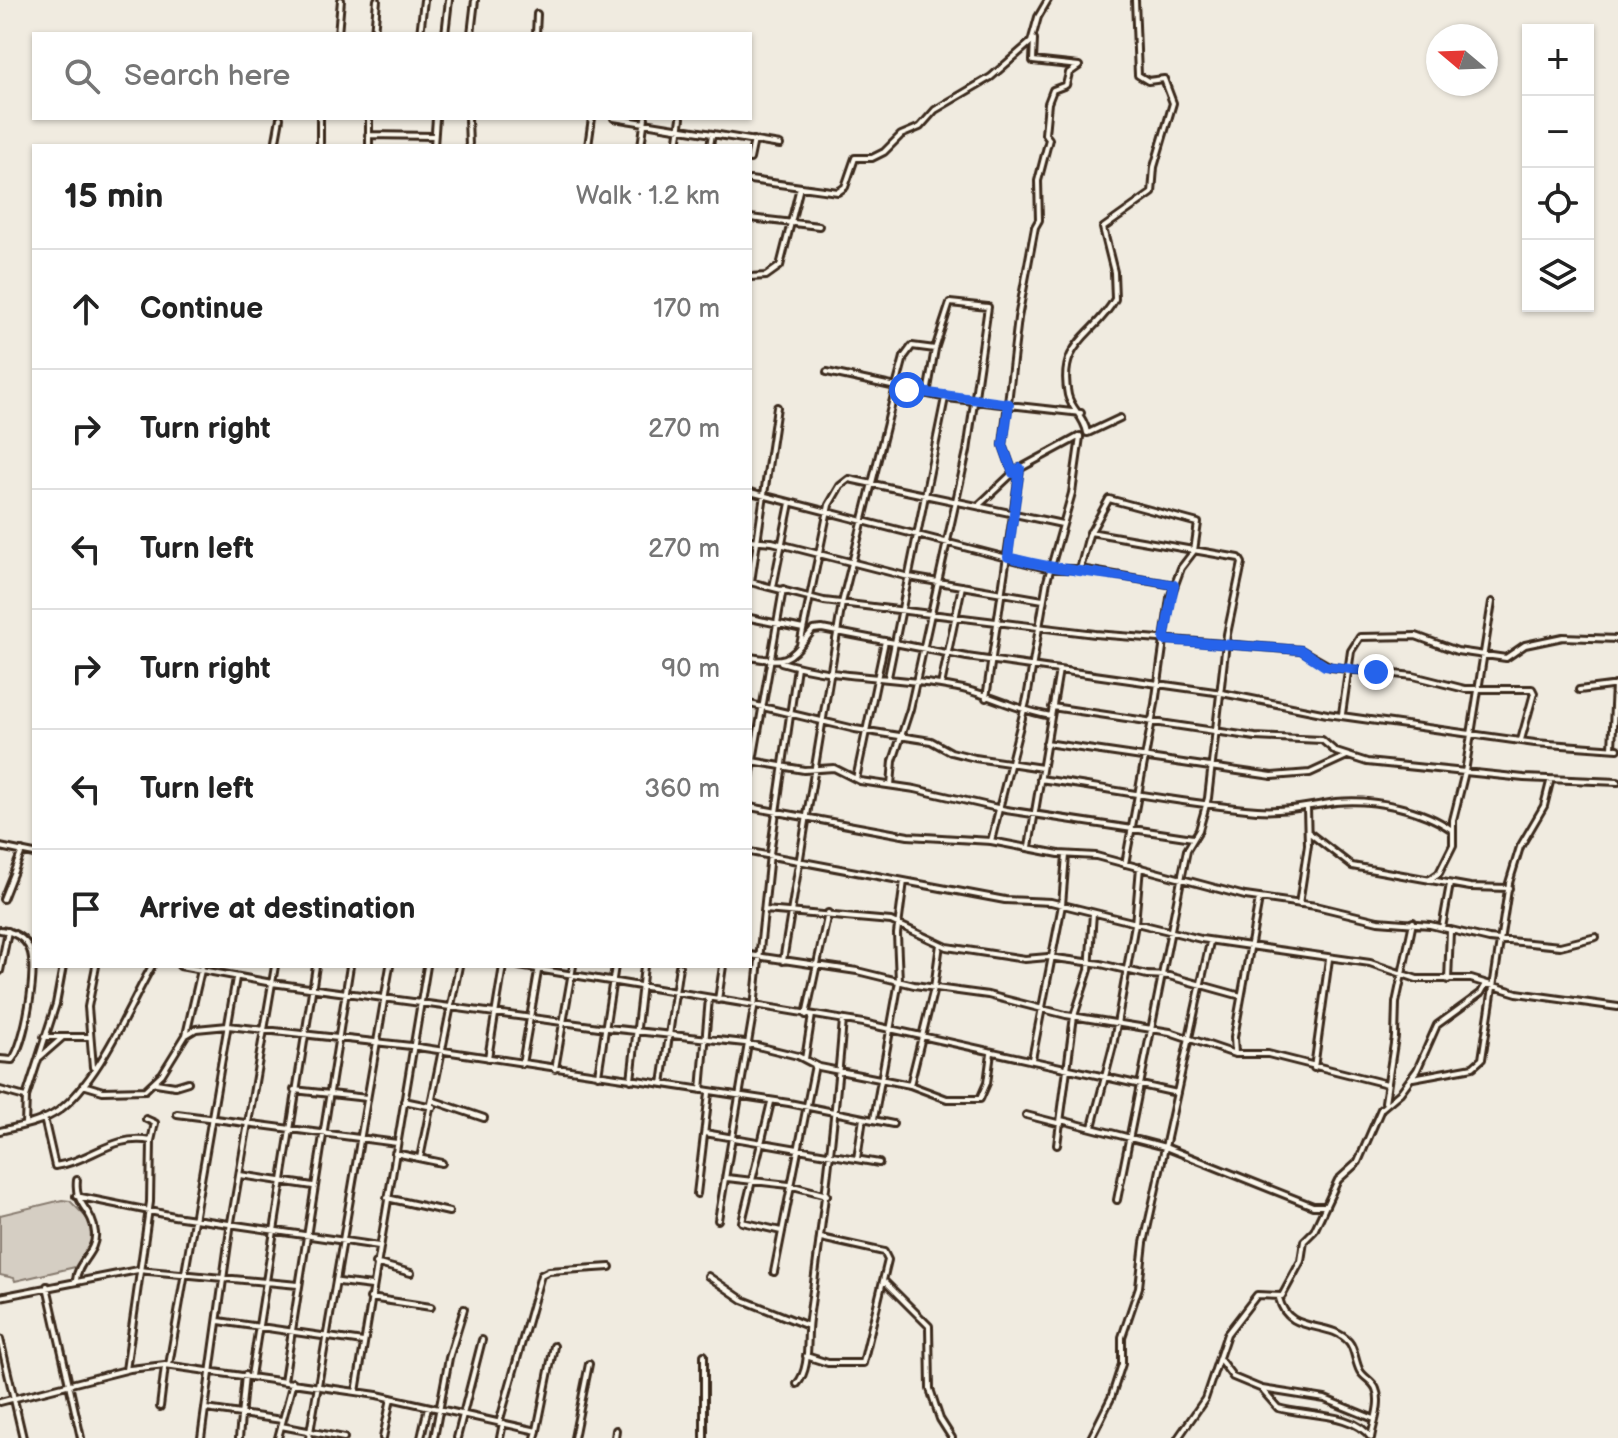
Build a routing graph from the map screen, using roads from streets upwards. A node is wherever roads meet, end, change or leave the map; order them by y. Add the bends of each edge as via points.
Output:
1 (341, 0) edge
2 (377, 0) edge
3 (424, 0) edge
4 (449, 0) edge
5 (474, 0) edge
6 (1048, 0) edge
7 (1135, 0) edge
8 (537, 14) dead end
9 (338, 32) edge
10 (374, 32) edge
11 (420, 32) edge
12 (445, 32) edge
13 (471, 32) edge
14 (536, 32) edge
15 (1034, 39) junction
16 (280, 120) edge
17 (320, 120) edge
18 (369, 120) edge
19 (436, 120) edge
20 (468, 120) edge
21 (592, 120) edge
22 (644, 120) edge
23 (681, 120) edge
24 (680, 128) junction
25 (712, 134) junction
26 (368, 135) junction
27 (434, 136) junction
28 (754, 140) junction
29 (275, 144) edge
30 (320, 144) edge
31 (369, 144) edge
32 (434, 144) edge
33 (469, 144) edge
34 (588, 144) edge
35 (641, 144) edge
36 (677, 144) edge
37 (710, 144) edge
38 (780, 145) dead end
39 (752, 150) edge
40 (752, 180) edge
41 (800, 187) junction
42 (752, 218) edge
43 (789, 223) junction
44 (819, 226) dead end
45 (752, 277) edge
46 (935, 349) junction
47 (827, 372) dead end
48 (896, 387) junction
49 (927, 394) junction
50 (945, 398) junction
51 (973, 401) junction
52 (1009, 404) junction
53 (777, 407) dead end
54 (1081, 413) junction
55 (1120, 418) dead end
56 (1087, 433) junction
57 (1080, 437) junction
58 (1020, 468) junction
59 (1013, 473) junction
60 (873, 483) junction
61 (752, 493) edge
62 (925, 495) junction
63 (765, 496) junction
64 (790, 503) junction
65 (954, 503) junction
66 (980, 504) junction
67 (827, 513) junction
68 (1016, 513) junction
69 (864, 524) junction
70 (1063, 524) junction
71 (1090, 532) junction
72 (917, 534) junction
73 (752, 540) edge
74 (758, 540) junction
75 (945, 541) junction
76 (781, 544) junction
77 (1194, 551) junction
78 (818, 553) junction
79 (1008, 557) junction
80 (855, 563) junction
81 (1050, 569) junction
82 (1080, 569) junction
83 (752, 576) edge
84 (909, 577) junction
85 (936, 581) junction
86 (752, 582) edge
87 (1174, 585) junction
88 (962, 586) junction
89 (773, 587) junction
90 (783, 589) junction
91 (1002, 593) junction
92 (809, 596) junction
93 (1043, 600) junction
94 (1492, 602) dead end
95 (842, 603) junction
96 (903, 611) junction
97 (931, 615) junction
98 (752, 618) edge
99 (955, 618) junction
100 (775, 623) junction
101 (997, 623) junction
102 (1037, 628) junction
103 (803, 629) junction
104 (837, 632) junction
105 (1618, 639) edge
106 (1164, 640) junction
107 (885, 641) junction
108 (895, 643) junction
109 (1226, 645) junction
110 (923, 648) junction
111 (799, 651) junction
112 (949, 654) junction
113 (1485, 654) junction
114 (752, 657) edge
115 (769, 660) junction
116 (779, 661) junction
117 (992, 661) junction
118 (1032, 666) junction
119 (797, 667) junction
120 (1349, 668) junction
121 (1059, 670) junction
122 (831, 674) junction
123 (877, 676) junction
124 (888, 677) junction
125 (914, 682) junction
126 (1158, 683) junction
127 (941, 685) junction
128 (1616, 685) edge
129 (1479, 689) junction
130 (1579, 690) dead end
131 (1222, 693) junction
132 (986, 698) junction
133 (752, 704) edge
134 (760, 706) junction
135 (1052, 707) junction
136 (1023, 712) junction
137 (791, 714) junction
138 (1342, 714) junction
139 (1051, 716) junction
140 (820, 721) junction
141 (1150, 721) junction
142 (867, 731) junction
143 (1217, 731) junction
144 (1471, 733) junction
145 (901, 737) junction
146 (1521, 740) junction
147 (1046, 743) junction
148 (1615, 748) edge
149 (1347, 756) junction
150 (752, 757) edge
151 (1143, 758) junction
152 (1012, 765) junction
153 (783, 767) junction
154 (1042, 768) junction
155 (1210, 768) junction
156 (812, 770) junction
157 (1465, 772) junction
158 (1040, 779) junction
159 (856, 780) junction
160 (1551, 781) junction
161 (1618, 782) edge
162 (891, 785) junction
163 (1138, 793) junction
164 (1206, 803) junction
165 (752, 807) edge
166 (1307, 808) junction
167 (1001, 809) junction
168 (777, 812) junction
169 (1033, 814) junction
170 (804, 817) junction
171 (1132, 829) junction
172 (1452, 830) junction
173 (1308, 832) junction
174 (1193, 838) junction
175 (991, 841) junction
176 (0, 847) edge
177 (1029, 847) junction
178 (22, 851) junction
179 (752, 852) edge
180 (32, 854) edge
181 (770, 854) junction
182 (1066, 855) junction
183 (798, 860) junction
184 (1125, 864) junction
185 (1140, 867) junction
186 (1182, 878) junction
187 (1429, 880) junction
188 (904, 881) junction
189 (1450, 884) junction
190 (1509, 888) junction
191 (1260, 898) junction
192 (3, 899) dead end
193 (1299, 904) junction
194 (1062, 905) junction
195 (765, 910) junction
196 (789, 912) junction
197 (828, 913) junction
198 (1093, 913) junction
199 (898, 922) junction
200 (1413, 922) junction
201 (1135, 924) junction
202 (1442, 928) junction
203 (0, 930) edge
204 (8, 931) junction
205 (1450, 931) junction
206 (1170, 932) junction
207 (1596, 937) dead end
208 (1211, 941) junction
209 (1501, 941) junction
210 (940, 944) junction
211 (1249, 946) junction
212 (752, 956) edge
213 (758, 957) junction
214 (1051, 957) junction
215 (1329, 958) junction
216 (783, 961) junction
217 (1090, 963) junction
218 (814, 965) junction
219 (62, 968) edge
220 (96, 968) edge
221 (151, 968) edge
222 (201, 968) edge
223 (275, 968) edge
224 (316, 968) edge
225 (350, 968) edge
226 (390, 968) edge
227 (427, 968) edge
228 (459, 968) edge
229 (503, 968) edge
230 (539, 968) edge
231 (573, 968) edge
232 (615, 968) edge
233 (644, 968) edge
234 (679, 968) edge
235 (723, 968) edge
236 (1126, 970) junction
237 (0, 971) edge
238 (572, 975) junction
239 (1404, 976) junction
240 (236, 977) junction
241 (1160, 977) junction
242 (1448, 980) junction
243 (613, 981) junction
244 (899, 981) junction
245 (272, 983) junction
246 (642, 984) junction
247 (1486, 984) junction
248 (1204, 985) junction
249 (1495, 986) junction
250 (312, 987) junction
251 (934, 988) junction
252 (675, 990) junction
253 (346, 991) junction
254 (1241, 996) junction
255 (384, 997) junction
256 (709, 998) junction
257 (718, 1000) junction
258 (420, 1002) junction
259 (452, 1006) junction
260 (1618, 1007) edge
261 (754, 1008) junction
262 (1042, 1010) junction
263 (495, 1011) junction
264 (809, 1015) junction
265 (1074, 1016) junction
266 (531, 1017) junction
267 (843, 1020) junction
268 (563, 1022) junction
269 (1117, 1023) junction
270 (228, 1026) junction
271 (605, 1028) junction
272 (890, 1029) junction
273 (1149, 1029) junction
274 (264, 1030) junction
275 (637, 1032) junction
276 (186, 1035) junction
277 (303, 1035) junction
278 (668, 1036) junction
279 (920, 1036) junction
280 (44, 1037) junction
281 (63, 1037) junction
282 (90, 1037) junction
283 (1190, 1037) junction
284 (704, 1039) junction
285 (338, 1040) junction
286 (377, 1042) junction
287 (748, 1043) junction
288 (411, 1046) junction
289 (443, 1051) junction
290 (991, 1053) junction
291 (1235, 1054) junction
292 (39, 1058) junction
293 (488, 1058) junction
294 (0, 1059) edge
295 (805, 1059) junction
296 (1032, 1059) junction
297 (522, 1064) junction
298 (815, 1065) junction
299 (1068, 1067) junction
300 (1314, 1068) junction
301 (93, 1069) junction
302 (555, 1069) junction
303 (839, 1070) junction
304 (598, 1075) junction
305 (1103, 1076) junction
306 (880, 1078) junction
307 (1411, 1079) junction
308 (631, 1080) junction
309 (188, 1082) dead end
310 (155, 1083) junction
311 (662, 1084) junction
312 (1387, 1084) junction
313 (83, 1085) junction
314 (910, 1085) junction
315 (1140, 1085) junction
316 (0, 1090) edge
317 (294, 1090) junction
318 (701, 1090) junction
319 (709, 1092) junction
320 (1177, 1093) junction
321 (329, 1094) junction
322 (26, 1097) junction
323 (367, 1098) junction
324 (741, 1098) junction
325 (403, 1101) junction
326 (771, 1102) junction
327 (433, 1104) junction
328 (1384, 1104) junction
329 (805, 1106) junction
330 (834, 1112) junction
331 (177, 1114) dead end
332 (1026, 1115) dead end
333 (211, 1117) junction
334 (863, 1117) junction
335 (44, 1118) junction
336 (484, 1118) dead end
337 (146, 1119) dead end
338 (874, 1119) junction
339 (248, 1122) junction
340 (1061, 1122) junction
341 (25, 1124) junction
342 (893, 1124) dead end
343 (1092, 1127) junction
344 (288, 1128) junction
345 (0, 1131) edge
346 (321, 1132) junction
347 (705, 1133) junction
348 (733, 1136) junction
349 (1131, 1137) junction
350 (362, 1138) junction
351 (151, 1141) junction
352 (762, 1142) junction
353 (397, 1143) junction
354 (1057, 1145) dead end
355 (796, 1147) junction
356 (1165, 1147) junction
357 (395, 1153) junction
358 (831, 1154) junction
359 (420, 1158) junction
360 (857, 1159) junction
361 (442, 1163) dead end
362 (879, 1163) dead end
363 (239, 1175) junction
364 (726, 1178) junction
365 (77, 1180) dead end
366 (752, 1180) junction
367 (279, 1181) junction
368 (789, 1185) junction
369 (313, 1186) junction
370 (697, 1194) dead end
371 (827, 1195) junction
372 (76, 1196) junction
373 (387, 1198) junction
374 (1117, 1200) dead end
375 (1325, 1206) junction
376 (148, 1211) junction
377 (449, 1212) dead end
378 (192, 1218) junction
379 (718, 1220) dead end
380 (231, 1222) junction
381 (271, 1230) junction
382 (781, 1231) junction
383 (306, 1235) junction
384 (821, 1238) junction
385 (344, 1241) junction
386 (379, 1246) junction
387 (375, 1263) junction
388 (610, 1267) dead end
389 (138, 1270) junction
390 (183, 1272) junction
391 (774, 1272) dead end
392 (411, 1273) dead end
393 (224, 1276) junction
394 (708, 1276) dead end
395 (76, 1280) junction
396 (264, 1280) junction
397 (337, 1281) junction
398 (885, 1282) junction
399 (298, 1285) junction
400 (47, 1286) junction
401 (372, 1286) junction
402 (0, 1297) edge
403 (370, 1298) junction
404 (1279, 1298) junction
405 (431, 1307) dead end
406 (464, 1309) dead end
407 (218, 1321) junction
408 (257, 1326) junction
409 (808, 1326) junction
410 (292, 1331) junction
411 (329, 1337) junction
412 (0, 1339) edge
413 (482, 1340) dead end
414 (363, 1342) junction
415 (554, 1346) dead end
416 (704, 1355) dead end
417 (806, 1356) junction
418 (1221, 1361) junction
419 (589, 1364) dead end
420 (167, 1365) junction
421 (126, 1370) junction
422 (212, 1371) junction
423 (248, 1375) junction
424 (284, 1381) junction
425 (293, 1382) junction
426 (797, 1384) dead end
427 (67, 1386) junction
428 (319, 1386) junction
429 (1262, 1389) junction
430 (356, 1392) junction
431 (391, 1398) junction
432 (14, 1399) junction
433 (0, 1402) edge
434 (160, 1407) dead end
435 (428, 1407) junction
436 (206, 1409) junction
437 (440, 1410) junction
438 (241, 1413) junction
439 (463, 1415) junction
440 (1375, 1419) junction
441 (282, 1423) junction
442 (501, 1423) junction
443 (616, 1430) dead end
444 (310, 1431) junction
445 (537, 1431) junction
446 (23, 1438) edge
447 (81, 1438) edge
448 (201, 1438) edge
449 (239, 1438) edge
450 (278, 1438) edge
451 (309, 1438) edge
452 (344, 1438) edge
453 (383, 1438) edge
454 (421, 1438) edge
455 (434, 1438) edge
456 (457, 1438) edge
457 (500, 1438) edge
458 (535, 1438) edge
459 (574, 1438) edge
460 (615, 1438) edge
461 (704, 1438) edge
462 (952, 1438) edge
463 (1091, 1438) edge
464 (1178, 1438) edge
465 (1371, 1438) edge

1 - 9 street
2 - 10 street
3 - 11 street
4 - 12 street
5 - 13 street
6 - 15 street
7 - 54 street via 1138,75 1148,81 1164,79 1173,103 1152,193 1103,228 1116,294 1106,314 1071,352 1068,393
8 - 14 street
15 - 41 street via 991,77 935,110 890,148 872,158 855,158 845,187 838,192
15 - 52 street via 1033,61 1079,66 1069,73 1066,85 1053,90 1048,103 1039,220 1018,318
16 - 29 street
17 - 30 street
18 - 26 street
19 - 27 street
20 - 33 street
21 - 34 street
22 - 24 street
22 - 35 street
23 - 24 street
24 - 25 street
24 - 36 street
25 - 28 street
25 - 37 street
26 - 27 street
26 - 31 street
27 - 32 street
28 - 38 street
28 - 39 street
40 - 41 street
41 - 43 street
42 - 43 street
43 - 44 street
43 - 45 street via 780,266 766,276
46 - 48 street via 912,346
46 - 49 street
46 - 51 street via 950,303 988,307
47 - 48 street
48 - 49 street
48 - 60 street
49 - 50 street
50 - 51 street
50 - 62 street
51 - 52 street
51 - 65 street
52 - 54 street
52 - 59 street via 1003,445
53 - 63 street
54 - 56 street
55 - 56 street
56 - 57 street
57 - 58 street
57 - 70 street
58 - 59 street
58 - 68 street
59 - 66 street
60 - 62 street
60 - 67 street via 844,482
60 - 69 street
61 - 63 street
62 - 65 street
62 - 72 street
63 - 64 street
63 - 74 street
64 - 67 street
64 - 76 street
65 - 66 street
65 - 75 street
66 - 68 street
67 - 69 street
67 - 78 street
68 - 70 street
68 - 79 street
69 - 72 street
69 - 80 street
70 - 81 street
71 - 77 street
71 - 77 street via 1105,502 1114,499 1194,521
71 - 82 street
72 - 75 street
72 - 84 street
73 - 74 street
74 - 76 street
74 - 83 street
75 - 79 street
75 - 85 street
76 - 78 street
76 - 89 street
77 - 87 street
77 - 109 street via 1242,560
78 - 80 street
78 - 92 street
79 - 81 street
79 - 91 street
80 - 84 street
80 - 95 street
81 - 82 street
81 - 93 street
82 - 87 street
84 - 85 street
84 - 96 street
85 - 88 street
85 - 97 street
86 - 89 street
87 - 106 street
88 - 91 street
88 - 99 street
89 - 90 street
90 - 92 street
90 - 100 street
91 - 93 street
91 - 101 street
92 - 95 street
92 - 103 street
93 - 102 street
94 - 113 street
95 - 96 street
95 - 104 street
96 - 97 street
96 - 108 street
97 - 99 street
97 - 110 street
98 - 100 street
99 - 101 street
99 - 112 street
100 - 103 street
100 - 115 street
101 - 102 street
101 - 117 street
102 - 106 street
102 - 118 street
103 - 111 street
104 - 107 street
104 - 111 street via 813,630
104 - 122 street
105 - 113 street via 1563,637 1525,645 1511,658
106 - 109 street
106 - 126 street
107 - 108 street
107 - 123 street
108 - 110 street
108 - 124 street
109 - 120 street via 1301,650 1325,666
109 - 131 street
110 - 112 street
110 - 125 street
111 - 116 street
112 - 117 street
112 - 127 street
113 - 120 street via 1457,651 1416,636 1372,635 1356,639
113 - 129 street
114 - 115 street
115 - 116 street
115 - 134 street
116 - 119 street
117 - 118 street
117 - 132 street
118 - 121 street
118 - 136 street
119 - 122 street
119 - 137 street
120 - 129 street
120 - 138 street
121 - 126 street
121 - 135 street
122 - 123 street
122 - 140 street
123 - 124 street
123 - 142 street
124 - 125 street
125 - 127 street
125 - 145 street
126 - 131 street
126 - 141 street
127 - 132 street
128 - 130 street
128 - 148 street
129 - 144 street
129 - 146 street via 1534,691
131 - 138 street
131 - 143 street
132 - 136 street
133 - 134 street
134 - 137 street
134 - 150 street
135 - 139 street
135 - 141 street
136 - 139 street
136 - 152 street
137 - 140 street
137 - 153 street
138 - 144 street
139 - 147 street
140 - 142 street
140 - 156 street
141 - 143 street
141 - 151 street
142 - 145 street
142 - 159 street
143 - 149 street via 1322,740
143 - 155 street
144 - 146 street
144 - 157 street
145 - 152 street
145 - 162 street
146 - 148 street
147 - 151 street
147 - 154 street
149 - 155 street via 1299,775
149 - 157 street
150 - 153 street
151 - 155 street
151 - 163 street
152 - 154 street
152 - 167 street
153 - 156 street
153 - 168 street
154 - 158 street
155 - 164 street
156 - 159 street via 834,768
156 - 170 street
157 - 160 street
157 - 172 street
158 - 163 street
158 - 169 street
159 - 162 street
160 - 161 street
160 - 190 street via 1544,806 1520,847
162 - 167 street
163 - 164 street
163 - 171 street
164 - 166 street via 1257,810
164 - 174 street
165 - 168 street
166 - 172 street via 1348,802 1389,806 1425,814
166 - 173 street
167 - 169 street
167 - 175 street
168 - 170 street
168 - 181 street
169 - 171 street
169 - 177 street
170 - 175 street via 908,836
170 - 183 street
171 - 174 street
171 - 184 street
172 - 187 street via 1449,853
173 - 187 street via 1352,866
173 - 193 street
174 - 186 street
175 - 177 street
176 - 178 street
177 - 182 street
178 - 180 street
178 - 192 street
179 - 181 street
181 - 183 street
181 - 195 street
182 - 184 street
182 - 194 street
183 - 188 street
183 - 196 street
184 - 185 street
185 - 186 street
185 - 201 street
186 - 191 street
186 - 206 street
187 - 189 street
188 - 194 street
188 - 199 street
189 - 190 street
189 - 202 street
190 - 209 street
191 - 193 street
191 - 211 street
193 - 200 street via 1378,921
194 - 198 street
194 - 214 street
195 - 196 street
195 - 213 street
196 - 197 street
196 - 216 street
197 - 199 street
197 - 218 street
198 - 201 street
198 - 217 street
199 - 210 street
199 - 244 street
200 - 202 street
200 - 239 street
201 - 206 street
201 - 236 street
202 - 205 street
203 - 204 street
204 - 237 street
204 - 294 street via 31,952 30,990 19,1048 12,1060
205 - 209 street
205 - 242 street
206 - 208 street
206 - 241 street
207 - 209 street via 1560,946
208 - 211 street
208 - 248 street
209 - 249 street
210 - 214 street via 1025,959
210 - 251 street
211 - 215 street
211 - 254 street
212 - 213 street
213 - 216 street
213 - 261 street
214 - 217 street
214 - 262 street
215 - 239 street via 1370,963
215 - 300 street
216 - 218 street
217 - 236 street
217 - 265 street
218 - 244 street
218 - 264 street
219 - 280 street
220 - 282 street via 88,1007
221 - 301 street
222 - 240 street
222 - 276 street
223 - 245 street
224 - 250 street
225 - 253 street
226 - 255 street
227 - 258 street
228 - 259 street
229 - 263 street
230 - 238 street
230 - 266 street
231 - 238 street
232 - 243 street
233 - 246 street
234 - 252 street
235 - 257 street
236 - 241 street
236 - 269 street
238 - 243 street
238 - 268 street
239 - 242 street
239 - 312 street
240 - 245 street
240 - 270 street
241 - 248 street
241 - 273 street
242 - 247 street
243 - 246 street
243 - 271 street
244 - 251 street
244 - 272 street
245 - 250 street
245 - 274 street
246 - 252 street
246 - 275 street
247 - 249 street
247 - 307 street via 1437,1025
248 - 254 street
248 - 283 street
249 - 260 street
249 - 307 street via 1482,1059 1473,1067
250 - 253 street
250 - 277 street
251 - 262 street
251 - 279 street
252 - 256 street
252 - 278 street
253 - 255 street
253 - 285 street
254 - 291 street
255 - 258 street
255 - 286 street
256 - 257 street
256 - 284 street
257 - 261 street
258 - 259 street
258 - 288 street
259 - 263 street
259 - 289 street
261 - 264 street
261 - 287 street
262 - 265 street
262 - 296 street
263 - 266 street
263 - 293 street
264 - 267 street
264 - 295 street
265 - 269 street
265 - 299 street
266 - 268 street
266 - 297 street
267 - 272 street
267 - 303 street
268 - 271 street
268 - 302 street
269 - 273 street
269 - 305 street
270 - 274 street
270 - 276 street
270 - 333 street
271 - 275 street
271 - 304 street
272 - 279 street
272 - 306 street
273 - 283 street
273 - 315 street
274 - 277 street
274 - 339 street
275 - 278 street
275 - 308 street
276 - 310 street
277 - 285 street
277 - 317 street
278 - 284 street
278 - 311 street
279 - 290 street
279 - 314 street
280 - 281 street
280 - 292 street
281 - 282 street
281 - 292 street
282 - 301 street
283 - 291 street
283 - 320 street
284 - 287 street
284 - 318 street
285 - 286 street
285 - 321 street
286 - 288 street
286 - 323 street
287 - 295 street
287 - 324 street
288 - 289 street
288 - 325 street
289 - 293 street
289 - 327 street
290 - 296 street
290 - 314 street via 987,1083 977,1100 947,1099
291 - 300 street via 1268,1054
292 - 322 street
293 - 297 street
295 - 298 street
296 - 299 street
297 - 302 street
298 - 303 street
298 - 329 street
299 - 305 street
299 - 340 street
300 - 312 street
301 - 313 street
302 - 304 street
303 - 306 street
303 - 330 street
304 - 308 street
305 - 315 street
305 - 343 street
306 - 314 street
306 - 338 street
307 - 328 street
308 - 311 street
309 - 310 street
310 - 313 street via 134,1092
311 - 318 street
312 - 328 street
313 - 335 street
315 - 320 street
315 - 349 street
316 - 322 street
317 - 321 street
317 - 344 street
318 - 319 street
319 - 324 street
319 - 347 street
320 - 356 street
321 - 323 street
321 - 346 street
322 - 341 street
323 - 350 street
324 - 326 street
324 - 348 street
325 - 327 street
325 - 353 street
326 - 329 street
326 - 352 street
327 - 336 street
327 - 359 street
328 - 375 street via 1354,1169 1338,1180
329 - 330 street
329 - 355 street
330 - 334 street
330 - 358 street
331 - 333 street
332 - 340 street
333 - 339 street
333 - 378 street
334 - 338 street
334 - 360 street
335 - 341 street
335 - 351 street via 55,1166 78,1161 110,1143
337 - 351 street via 155,1123
338 - 342 street
339 - 344 street
339 - 363 street
340 - 343 street
340 - 354 street
341 - 345 street
343 - 349 street
344 - 346 street
344 - 367 street
346 - 350 street
346 - 369 street
347 - 348 street
347 - 370 street
348 - 352 street
348 - 364 street
349 - 356 street
349 - 374 street
350 - 353 street
350 - 385 street
351 - 376 street
352 - 355 street
352 - 366 street
353 - 357 street
355 - 358 street
355 - 368 street
356 - 375 street via 1313,1206
356 - 463 street via 1139,1287 1122,1337 1122,1364
357 - 359 street
357 - 373 street
358 - 360 street
358 - 371 street
359 - 361 street
360 - 362 street
363 - 367 street
363 - 380 street
364 - 366 street
364 - 379 street
365 - 372 street
366 - 368 street
366 - 382 street via 742,1222
367 - 369 street
367 - 381 street
368 - 371 street
368 - 382 street
369 - 383 street
371 - 384 street
372 - 376 street
372 - 395 street via 95,1234
373 - 377 street
373 - 386 street
375 - 404 street
376 - 378 street
376 - 389 street
378 - 380 street
378 - 390 street
380 - 381 street
380 - 393 street
381 - 383 street
381 - 396 street
382 - 391 street
383 - 385 street
383 - 399 street
384 - 398 street via 884,1252
384 - 409 street
385 - 386 street
385 - 397 street
386 - 387 street
387 - 392 street
387 - 401 street
388 - 442 street via 541,1275
389 - 390 street
389 - 395 street
389 - 421 street
390 - 393 street
390 - 420 street
393 - 396 street
393 - 407 street
394 - 409 street via 751,1304
395 - 400 street
396 - 399 street
396 - 408 street
397 - 401 street
397 - 411 street
398 - 417 street via 863,1363 828,1363
398 - 462 street via 929,1326 930,1389
399 - 410 street
400 - 402 street
400 - 427 street
401 - 403 street
403 - 405 street
403 - 414 street
404 - 418 street via 1257,1295 1227,1334
404 - 440 street via 1294,1320 1349,1342 1362,1374 1376,1386
406 - 437 street
407 - 408 street
407 - 422 street
408 - 410 street
408 - 423 street
409 - 417 street
410 - 411 street
410 - 424 street
411 - 414 street
411 - 428 street
412 - 432 street
413 - 439 street
414 - 430 street
415 - 445 street
416 - 461 street
417 - 426 street
418 - 429 street via 1233,1377
418 - 464 street via 1205,1399
419 - 459 street
420 - 421 street
420 - 422 street
420 - 434 street
421 - 427 street
422 - 423 street
422 - 436 street
423 - 424 street
423 - 438 street
424 - 425 street
425 - 428 street
425 - 441 street
427 - 432 street
427 - 447 street
428 - 430 street
428 - 444 street
429 - 440 street via 1325,1399
429 - 465 street via 1278,1408 1328,1416
430 - 431 street
431 - 435 street
431 - 453 street
432 - 433 street
432 - 446 street
435 - 437 street
435 - 454 street
436 - 438 street
436 - 448 street
437 - 439 street
437 - 455 street
438 - 441 street
438 - 449 street
439 - 442 street
439 - 456 street
440 - 465 street
441 - 444 street
441 - 450 street
442 - 445 street
442 - 457 street
443 - 460 street
444 - 451 street
444 - 452 street
445 - 458 street

